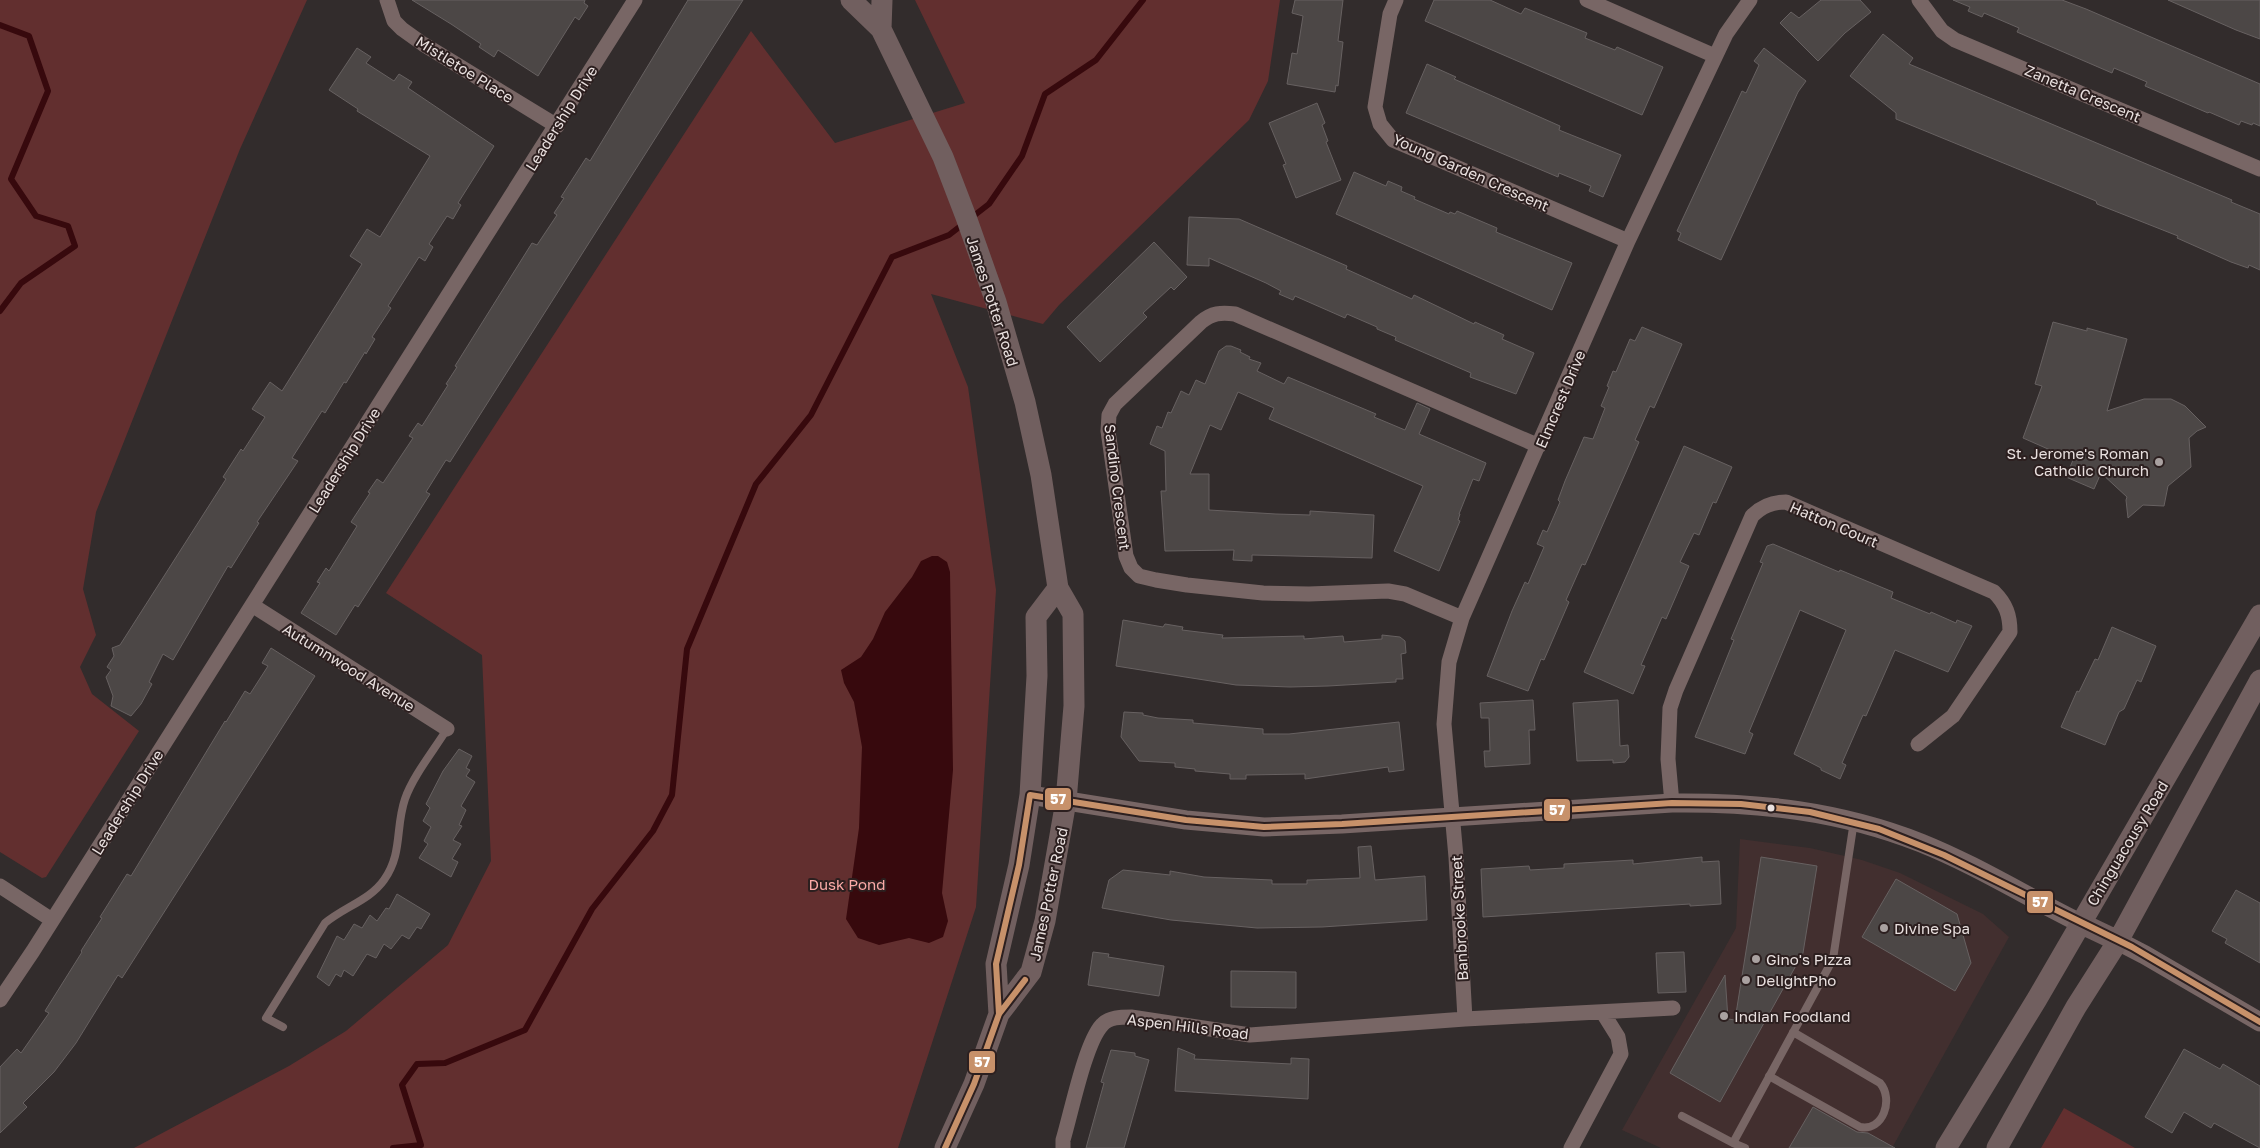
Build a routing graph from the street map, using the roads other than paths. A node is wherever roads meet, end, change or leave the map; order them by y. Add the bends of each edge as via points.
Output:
1 (387, 0) edge
2 (635, 0) edge
3 (851, 0) edge
4 (882, 0) edge
5 (1396, 0) edge
6 (1587, 0) edge
7 (1750, 0) edge
8 (1920, 0) edge
9 (881, 29) junction
10 (1715, 56) junction
11 (557, 126) junction
12 (2260, 168) edge
13 (1628, 241) junction
14 (1539, 446) junction
15 (1058, 588) junction
16 (252, 606) junction
17 (2260, 615) edge
18 (1462, 618) junction
19 (2260, 680) edge
20 (447, 729) joint
21 (1918, 744) dead end
22 (1030, 796) junction
23 (1066, 800) junction
24 (1672, 803) junction
25 (1452, 818) junction
26 (1854, 821) junction
27 (0, 886) edge
28 (52, 920) junction
29 (2080, 923) junction
30 (2118, 941) junction
31 (0, 1000) edge
32 (1673, 1008) dead end
33 (1603, 1013) junction
34 (1000, 1014) junction
35 (1465, 1019) junction
36 (2260, 1022) edge
37 (283, 1027) dead end
38 (1794, 1032) junction
39 (1769, 1076) junction
40 (1682, 1116) dead end
41 (1733, 1143) junction
42 (945, 1148) edge
43 (1063, 1148) edge
44 (1571, 1148) edge
45 (1745, 1148) edge
46 (1946, 1148) edge
47 (1997, 1148) edge

1 - 11 street, Mistletoe Place via 394,21 402,29
2 - 11 street, Leadership Drive
3 - 9 main road, James Potter Road
4 - 9 main road, James Potter Road
5 - 13 street, Young Garden Crescent via 1390,14 1375,107 1380,124 1392,140
6 - 10 street
7 - 10 street, Elmcrest Drive
8 - 12 street, Zanetta Crescent via 1942,30 1955,40
9 - 15 main road, James Potter Road via 943,157 996,302 1025,402 1041,475
10 - 13 street, Elmcrest Drive
11 - 16 street, Leadership Drive
13 - 14 street, Elmcrest Drive
14 - 18 street, Elmcrest Drive
14 - 18 street, Sandino Crescent via 1235,314 1222,312 1201,322 1120,399 1109,415 1108,431 1126,556 1131,568 1140,576 1263,593 1388,591 1405,594
15 - 22 main road, James Potter Road via 1036,617 1037,676
15 - 23 main road, James Potter Road via 1073,614 1074,706
16 - 20 street, Autumnwood Avenue
16 - 28 street, Leadership Drive
17 - 29 main road, Chinguacousy Road
18 - 25 street, Elmcrest Drive via 1449,662 1444,709
19 - 30 main road
20 - 37 lane via 405,798 396,858 384,880 370,895 325,923 266,1018
21 - 24 street, Hatton Court via 1953,716 2010,632 2007,608 1994,592 1786,502 1777,502 1759,509 1752,516 1676,690 1668,727
22 - 23 street
22 - 34 main road, James Potter Road via 1019,865 996,964
23 - 25 street via 1186,820 1264,827
23 - 34 main road, James Potter Road via 1056,866 1031,972
24 - 25 street
24 - 26 street via 1763,805
25 - 35 street, Banbrooke Street
26 - 29 street via 1944,854
26 - 38 lane via 1833,959
27 - 28 street
28 - 31 street, Leadership Drive
29 - 30 main road
29 - 46 main road, Chinguacousy Road
30 - 36 street
30 - 47 main road via 2076,1007
32 - 33 street, Aspen Hills Road
33 - 35 street, Aspen Hills Road
33 - 44 street via 1618,1037 1621,1054
34 - 42 main road, James Potter Road via 974,1084
35 - 43 street, Aspen Hills Road via 1250,1035 1131,1017 1117,1018 1103,1023 1092,1038
38 - 39 lane
38 - 39 lane via 1880,1083 1888,1095 1878,1122 1870,1128 1860,1128
39 - 41 lane
40 - 41 lane
41 - 45 lane

